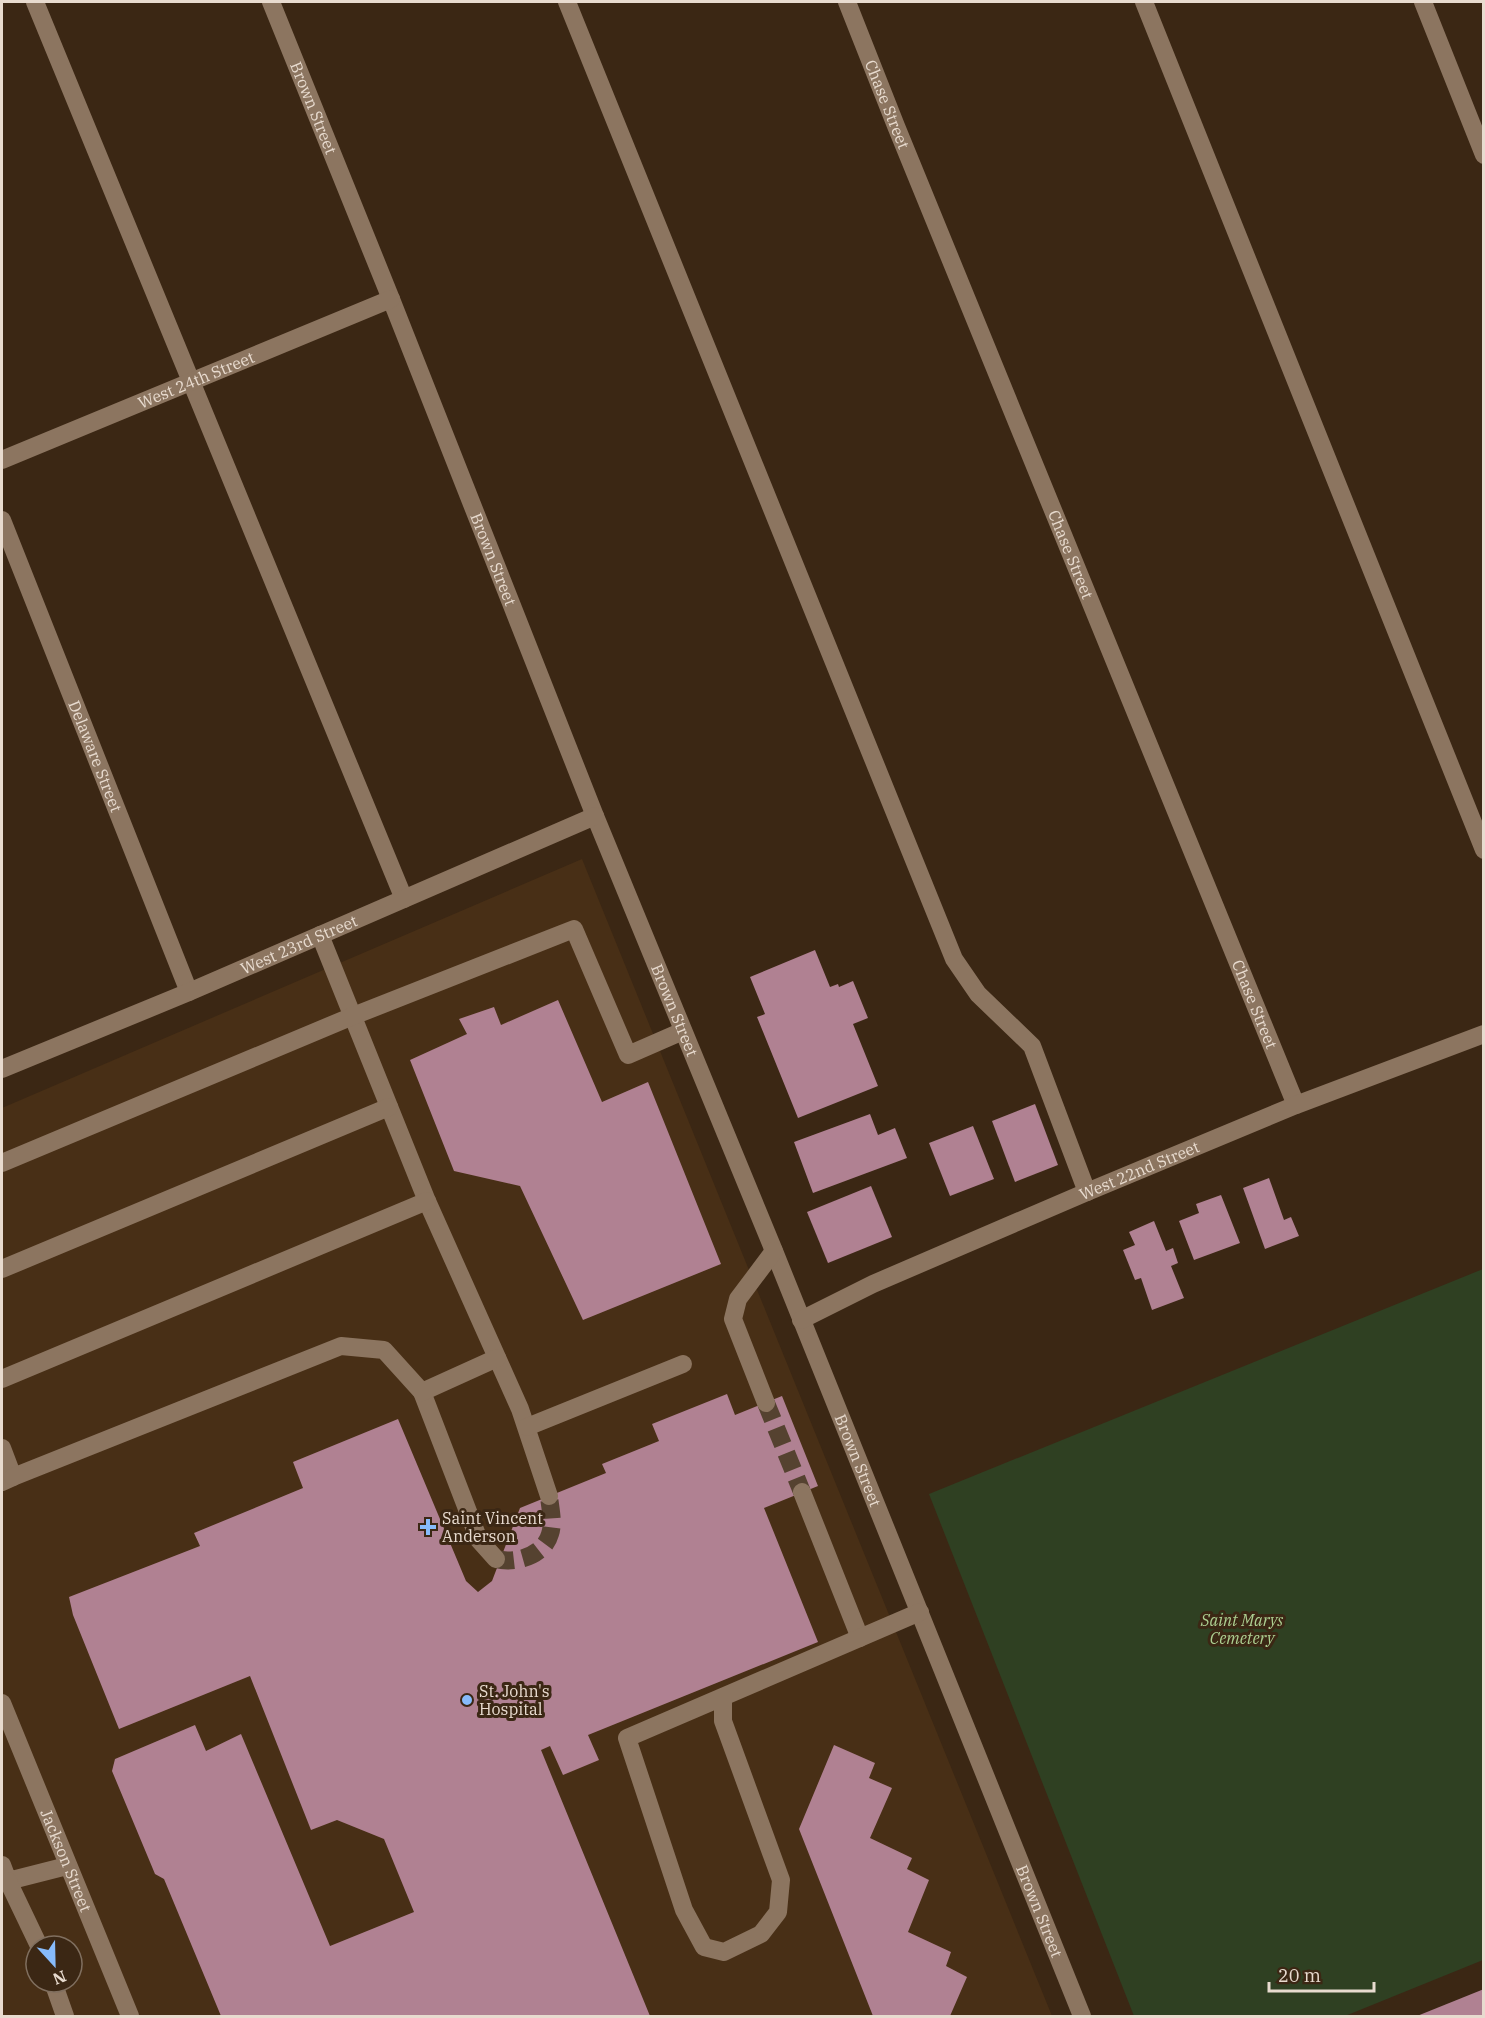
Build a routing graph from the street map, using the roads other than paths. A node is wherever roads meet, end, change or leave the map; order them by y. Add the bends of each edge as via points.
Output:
1 (35, 2) edge
2 (271, 2) edge
3 (567, 2) edge
4 (847, 2) edge
5 (1144, 2) edge
6 (1423, 2) edge
7 (1484, 155) edge
8 (392, 298) junction
9 (192, 381) junction
10 (2, 460) edge
11 (2, 520) edge
12 (595, 816) junction
13 (1484, 850) edge
14 (404, 899) junction
15 (320, 935) junction
16 (189, 992) junction
17 (353, 1016) junction
18 (683, 1031) junction
19 (1484, 1034) edge
20 (2, 1069) edge
21 (1296, 1105) junction
22 (389, 1107) junction
23 (2, 1163) edge
24 (1087, 1192) junction
25 (427, 1201) junction
26 (774, 1251) junction
27 (2, 1269) edge
28 (801, 1320) junction
29 (497, 1358) junction
30 (683, 1364) dead end
31 (2, 1379) edge
32 (422, 1392) junction
33 (766, 1403) tunnel mouth
34 (527, 1427) junction
35 (2, 1448) edge
36 (8, 1479) edge
37 (802, 1492) tunnel mouth
38 (549, 1496) tunnel mouth
39 (496, 1559) dead end
40 (920, 1612) junction
41 (860, 1638) junction
42 (723, 1697) junction
43 (2, 1703) edge
44 (67, 1866) junction
45 (4, 1876) edge
46 (33, 1934) edge
47 (57, 1994) edge
48 (65, 2016) edge
49 (130, 2016) edge
50 (1082, 2016) edge

1 - 9 street
2 - 8 street, Brown Street
3 - 24 street via 954,959 978,994 1032,1046
4 - 21 street, Chase Street
5 - 13 street
6 - 7 street
8 - 9 street, West 24th Street
8 - 12 street, Brown Street
9 - 10 street, West 24th Street
9 - 14 street
11 - 16 street, Delaware Street
12 - 14 street, West 23rd Street
12 - 18 street, Brown Street
14 - 15 street, West 23rd Street
15 - 16 street, West 23rd Street
15 - 17 street
16 - 20 street, West 23rd Street
17 - 18 street via 574,929 628,1055
17 - 22 street
17 - 23 street
18 - 26 street, Brown Street
19 - 21 street, West 22nd Street
21 - 24 street, West 22nd Street
22 - 25 street
22 - 27 street
24 - 28 street, West 22nd Street via 873,1284
25 - 29 street
25 - 31 street
26 - 28 street, Brown Street
26 - 33 street via 738,1299 733,1319
28 - 40 street, Brown Street
29 - 32 street
29 - 34 street
30 - 34 street
32 - 36 street via 384,1350 341,1346
32 - 39 street via 479,1540
34 - 38 street
35 - 36 street
37 - 41 street
40 - 41 street
40 - 50 street, Brown Street
41 - 42 street
42 - 42 street via 627,1738 684,1910 704,1947 724,1952 761,1934 778,1912 780,1880 723,1721
43 - 44 street, Jackson Street
44 - 45 street
44 - 49 street, Jackson Street
45 - 46 street
47 - 48 street

